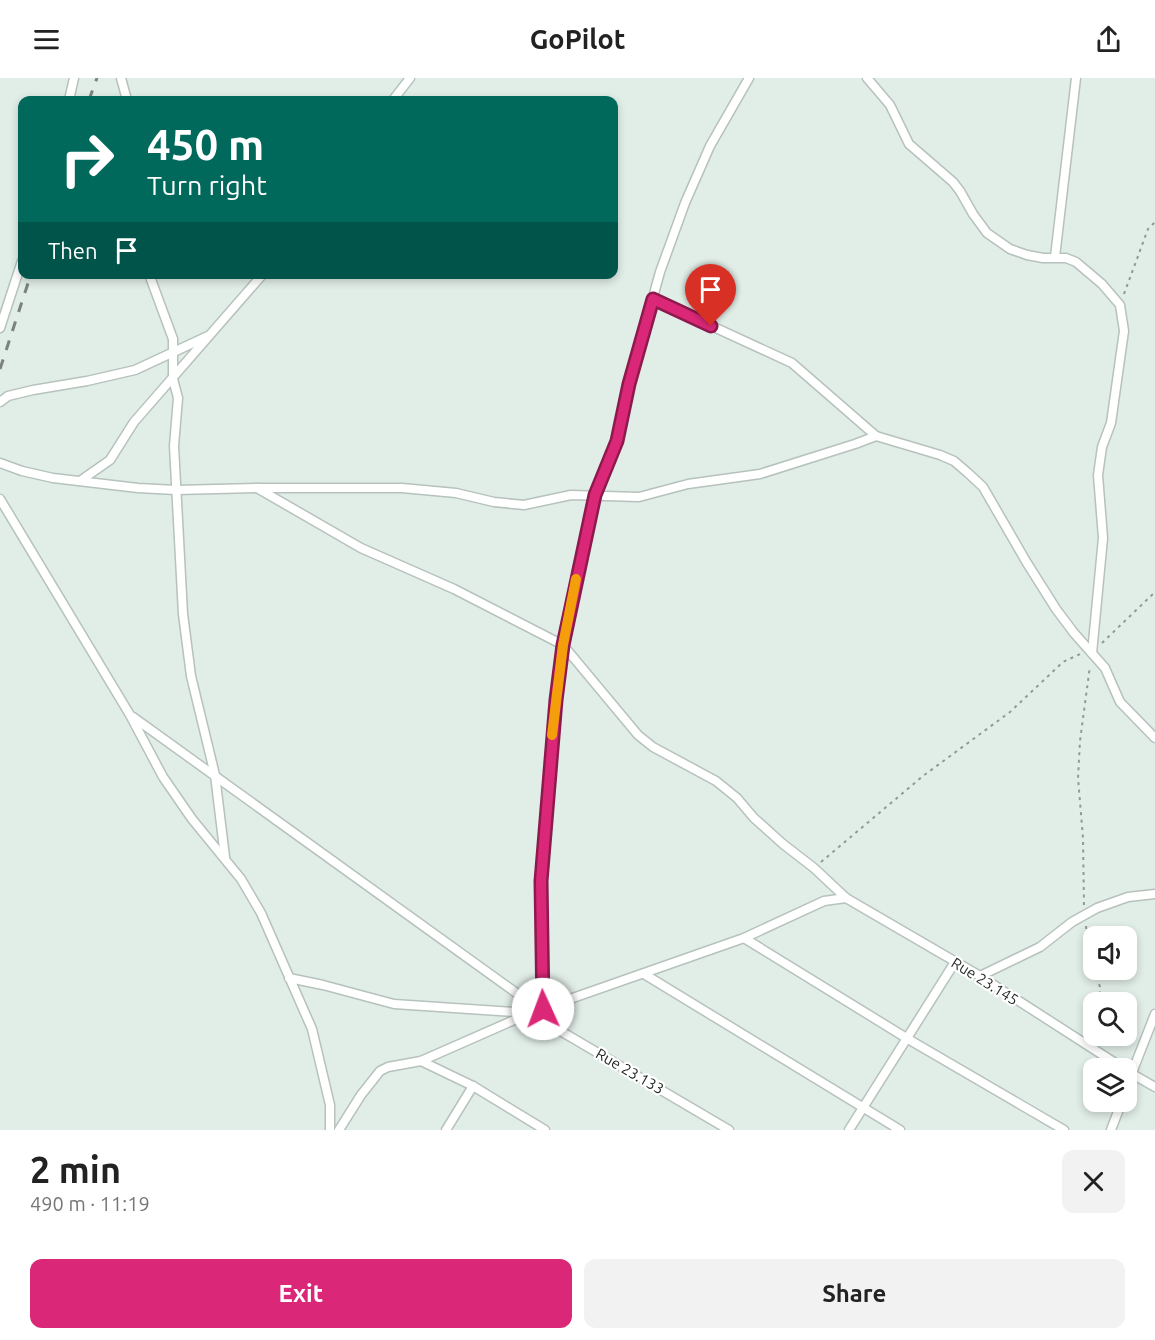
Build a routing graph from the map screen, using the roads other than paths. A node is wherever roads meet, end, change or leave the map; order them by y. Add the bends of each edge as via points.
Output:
1 (74, 78) edge
2 (121, 78) edge
3 (410, 78) edge
4 (749, 78) edge
5 (867, 78) edge
6 (1076, 78) edge
7 (70, 96) edge
8 (126, 96) edge
9 (396, 96) edge
10 (1055, 257) junction
11 (18, 273) edge
12 (151, 279) edge
13 (259, 279) edge
14 (653, 299) junction
15 (0, 328) edge
16 (211, 334) junction
17 (173, 351) junction
18 (173, 379) junction
19 (0, 402) edge
20 (876, 436) junction
21 (0, 463) edge
22 (80, 481) junction
23 (257, 488) junction
24 (176, 490) junction
25 (595, 495) junction
26 (0, 499) edge
27 (563, 645) junction
28 (1092, 653) junction
29 (130, 715) junction
30 (1155, 738) edge
31 (215, 775) junction
32 (225, 858) junction
33 (1155, 894) edge
34 (846, 898) junction
35 (744, 938) junction
36 (955, 962) junction
37 (644, 974) junction
38 (980, 976) junction
39 (289, 978) junction
40 (541, 1010) junction
41 (530, 1013) junction
42 (1155, 1014) edge
43 (908, 1039) junction
44 (1107, 1058) edge
45 (1135, 1058) edge
46 (421, 1061) junction
47 (1137, 1077) edge
48 (473, 1086) junction
49 (1155, 1087) edge
50 (863, 1108) junction
51 (1118, 1112) edge
52 (330, 1130) edge
53 (339, 1130) edge
54 (446, 1130) edge
55 (545, 1130) edge
56 (729, 1130) edge
57 (849, 1130) edge
58 (900, 1130) edge
59 (1064, 1130) edge
60 (1111, 1130) edge

1 - 7 street
2 - 8 street
3 - 9 street
4 - 14 street via 710,146 685,203
5 - 10 street via 890,105 909,144 953,182 987,233 1010,249 1043,258
6 - 10 street
10 - 28 street via 1076,262 1102,284 1120,305 1124,331 1111,423 1098,475 1103,538
11 - 15 street
12 - 17 street via 173,339
13 - 16 street
14 - 20 street via 792,363
14 - 25 street via 617,441
16 - 17 street
16 - 18 street
17 - 18 street
17 - 19 street via 135,370 8,396
18 - 22 street via 134,422 110,460
18 - 24 street via 178,398
20 - 25 street via 760,474 688,484 639,497
20 - 28 street via 954,461 983,487 1056,609
21 - 22 street
22 - 24 street
23 - 24 street
23 - 25 street via 431,490 524,505 571,495
23 - 27 street via 361,548 454,589
24 - 31 street via 190,676
25 - 27 street
26 - 29 street
27 - 34 street, Rue 23.145 via 638,735 716,781
27 - 40 street via 541,881
28 - 30 street via 1105,668 1120,702
29 - 31 street
29 - 32 street via 174,794
31 - 32 street
31 - 40 street
32 - 39 street via 261,913
33 - 38 street via 1128,897 1085,914 1040,947
34 - 35 street via 824,901
34 - 36 street, Rue 23.145
35 - 37 street
35 - 43 street
36 - 38 street, Rue 23.145
36 - 43 street
37 - 40 street
37 - 50 street
38 - 44 street, Rue 23.145
39 - 41 street via 394,1004
39 - 52 street via 318,1048 330,1106
40 - 41 street
41 - 46 street
41 - 56 street, Rue 23.133
42 - 45 street
43 - 50 street
43 - 59 street
46 - 48 street
46 - 53 street via 380,1071
47 - 49 street
48 - 54 street
48 - 55 street
50 - 57 street
50 - 58 street
51 - 60 street

